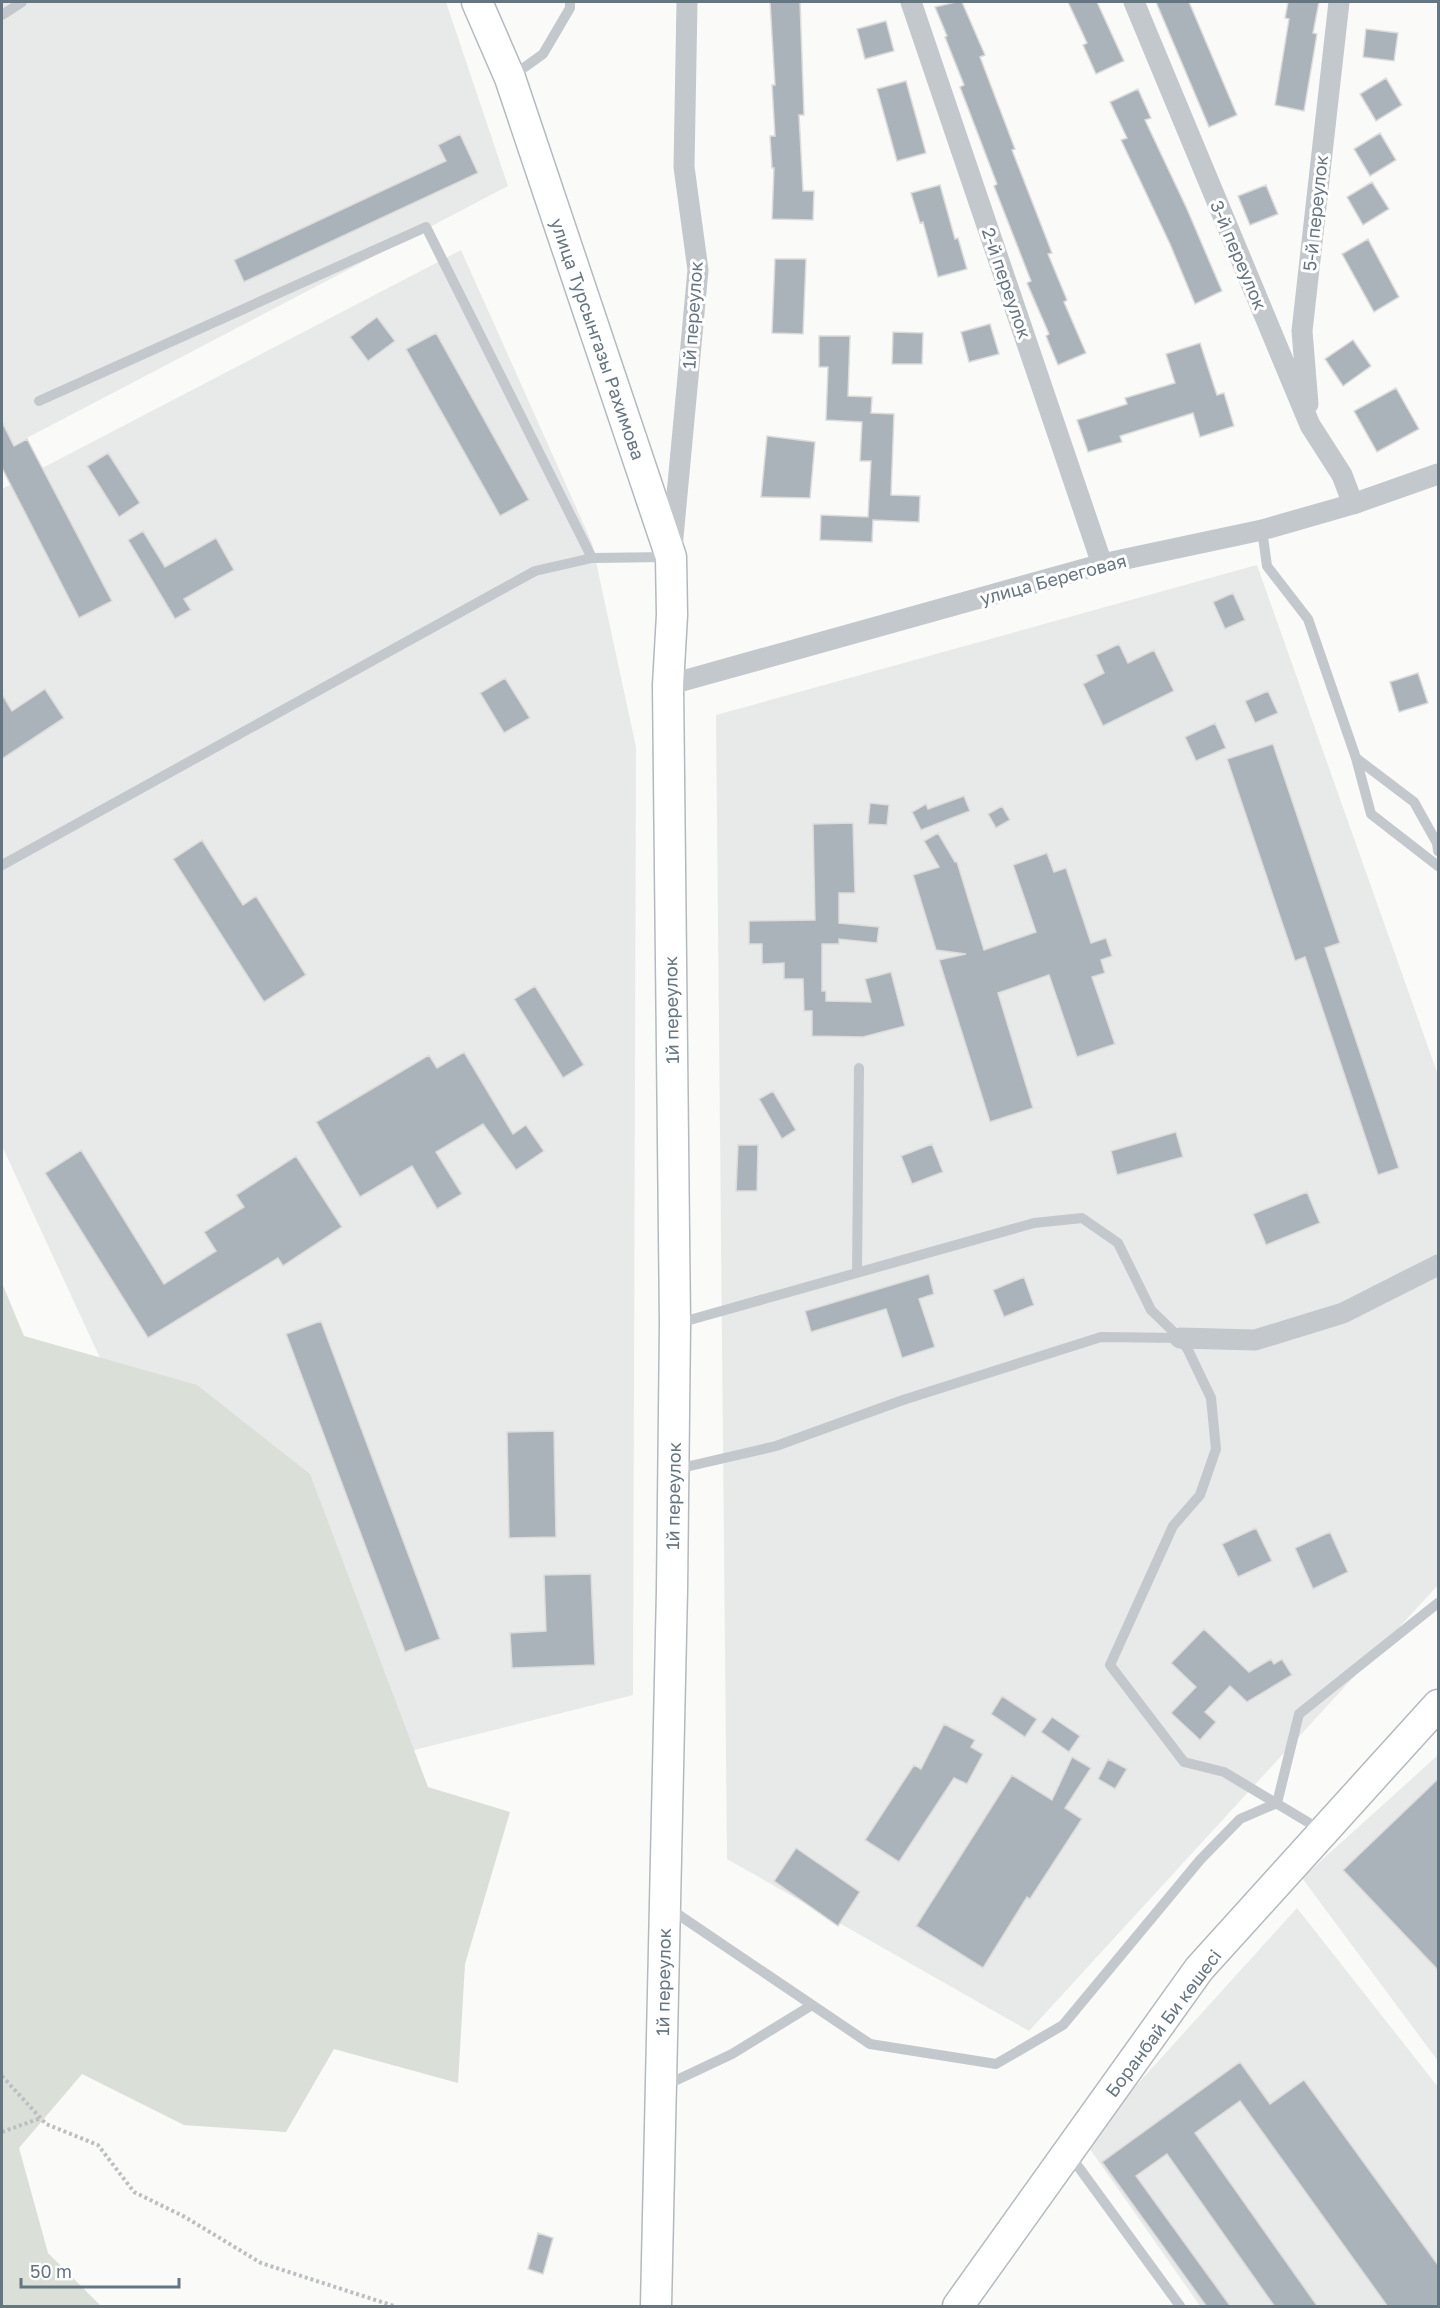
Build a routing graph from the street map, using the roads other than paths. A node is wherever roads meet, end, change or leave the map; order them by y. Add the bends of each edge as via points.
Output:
1 (22, 2) edge
2 (477, 2) edge
3 (570, 2) edge
4 (687, 2) edge
5 (911, 2) edge
6 (1134, 2) edge
7 (1339, 2) edge
8 (2, 15) edge
9 (510, 78) junction
10 (39, 401) dead end
11 (1310, 425) junction
12 (1438, 475) edge
13 (1353, 504) junction
14 (1262, 530) junction
15 (671, 557) junction
16 (592, 558) junction
17 (1102, 564) junction
18 (668, 685) junction
19 (1356, 758) junction
20 (1438, 851) edge
21 (2, 865) edge
22 (1438, 866) edge
23 (859, 1068) dead end
24 (1438, 1265) edge
25 (857, 1272) junction
26 (675, 1324) junction
27 (1180, 1338) junction
28 (673, 1469) junction
29 (1438, 1603) edge
30 (1438, 1705) edge
31 (1277, 1803) junction
32 (1323, 1832) junction
33 (665, 1906) junction
34 (812, 2005) junction
35 (661, 2087) junction
36 (1068, 2152) junction
37 (656, 2307) edge
38 (958, 2307) edge
39 (1180, 2307) edge

1 - 8 lane
2 - 9 street, улица Турсынгазы Рахимова
3 - 9 lane via 543,54
4 - 15 street, 1й переулок via 684,167 698,270
5 - 17 street, 2-й переулок
6 - 11 street, 3-й переулок
7 - 11 street, 5-й переулок via 1302,331
9 - 15 street, улица Турсынгазы Рахимова
10 - 16 lane via 426,227
11 - 13 street, 3-й переулок via 1342,475
12 - 13 street, улица Береговая
13 - 14 street, улица Береговая
14 - 17 street, улица Береговая
14 - 19 lane via 1267,566 1308,619
15 - 16 lane
15 - 18 street, улица Турсынгазы Рахимова
16 - 21 lane via 535,572
17 - 18 street, улица Береговая
18 - 26 street, 1й переулок
19 - 20 lane via 1414,802
19 - 22 lane via 1371,814
23 - 25 lane
24 - 27 street via 1343,1313 1255,1340
25 - 26 lane
25 - 27 lane via 1034,1223 1082,1218 1118,1243 1151,1310
26 - 28 street, 1й переулок
27 - 28 lane via 1101,1337 903,1400 776,1446
27 - 31 lane via 1211,1398 1216,1449 1200,1495 1173,1526 1110,1665 1184,1762 1224,1772
28 - 33 street, 1й переулок
29 - 31 lane via 1299,1714
30 - 32 street, Боранбай Би көшесі
31 - 32 lane
31 - 34 lane via 1240,1819 1208,1852 1063,2025 996,2064 870,2044
32 - 36 street, Боранбай Би көшесі via 1199,1969
33 - 34 lane
33 - 35 street, 1й переулок
34 - 35 lane via 732,2054
35 - 37 street, 1й переулок
36 - 38 street, Боранбай Би көшесі
36 - 39 lane

